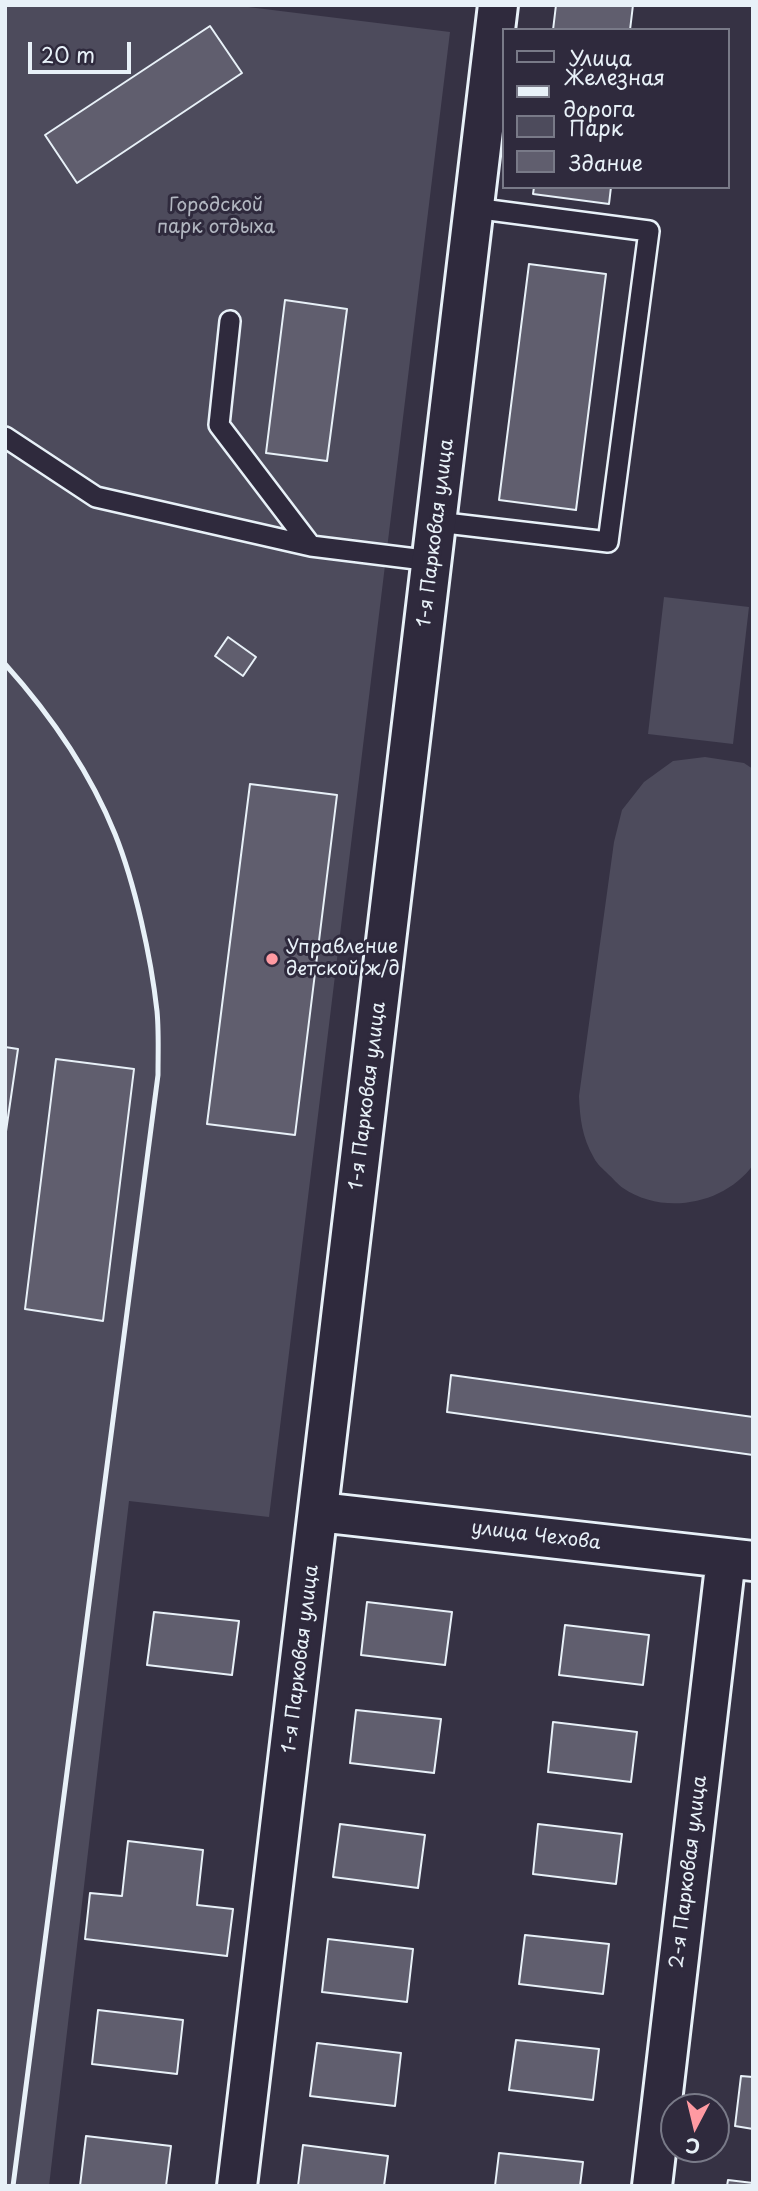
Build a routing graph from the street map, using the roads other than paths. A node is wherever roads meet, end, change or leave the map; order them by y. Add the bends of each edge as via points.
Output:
1 (498, 5) edge
2 (474, 208) junction
3 (230, 321) dead end
4 (5, 437) edge
5 (437, 522) junction
6 (311, 546) junction
7 (432, 561) junction
8 (319, 1512) junction
9 (739, 1560) edge
10 (236, 2186) edge
11 (652, 2186) edge

1 - 2 street, 1-я Парковая улица
2 - 5 street, 1-я Парковая улица
2 - 5 lane via 649,231 608,542
3 - 6 lane via 219,425
4 - 6 lane via 96,497
5 - 7 street, 1-я Парковая улица
6 - 7 lane
7 - 8 street, 1-я Парковая улица
8 - 9 street, улица Чехова
8 - 10 street, 1-я Парковая улица
9 - 11 street, 2-я Парковая улица

